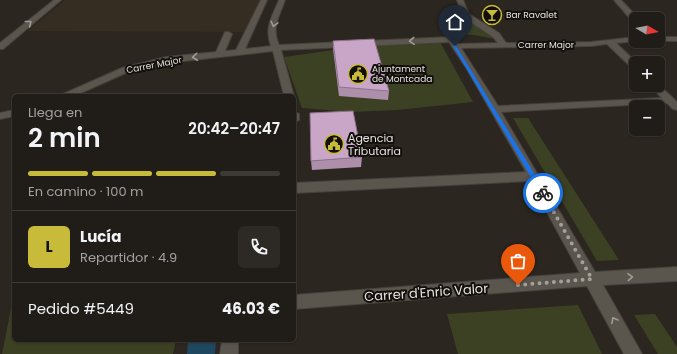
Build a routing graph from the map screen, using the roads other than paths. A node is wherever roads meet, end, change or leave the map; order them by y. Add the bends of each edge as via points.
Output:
1 (58, 0) edge
2 (264, 0) edge
3 (282, 0) edge
4 (460, 0) edge
5 (616, 0) edge
6 (629, 13) edge
7 (228, 34) dead end
8 (629, 39) edge
9 (665, 39) edge
10 (677, 39) edge
11 (453, 42) junction
12 (610, 42) junction
13 (504, 45) junction
14 (0, 47) edge
15 (276, 48) junction
16 (243, 52) junction
17 (219, 55) junction
18 (629, 60) edge
19 (661, 92) edge
20 (71, 94) edge
21 (288, 94) edge
22 (673, 104) edge
23 (494, 109) junction
24 (12, 113) edge
25 (0, 116) edge
26 (534, 176) junction
27 (296, 188) edge
28 (677, 274) edge
29 (592, 279) junction
30 (296, 302) edge
31 (230, 342) edge
32 (229, 354) edge
33 (633, 354) edge

14 -> 1 street
2 - 16 street via 248,31
3 -> 15 street via 272,25 271,36
4 - 13 street via 466,15 496,35
5 - 6 street
7 - 17 street
8 - 12 street, Carrer Major
9 - 10 street
11 - 13 street, Carrer Major
11 -> 15 street, Carrer Major
11 - 23 street
12 - 13 street, Carrer Major
12 - 18 street
15 - 16 street, Carrer Major
15 - 21 street
16 - 17 street, Carrer Major
17 -> 20 street, Carrer Major via 166,60 125,70
19 - 22 street
22 - 23 street
23 - 26 street
24 - 25 street
26 - 27 street
26 - 29 street
29 -> 28 street, Carrer d'Enric Valor
29 - 30 street, Carrer d'Enric Valor
33 -> 29 street
31 - 32 street

